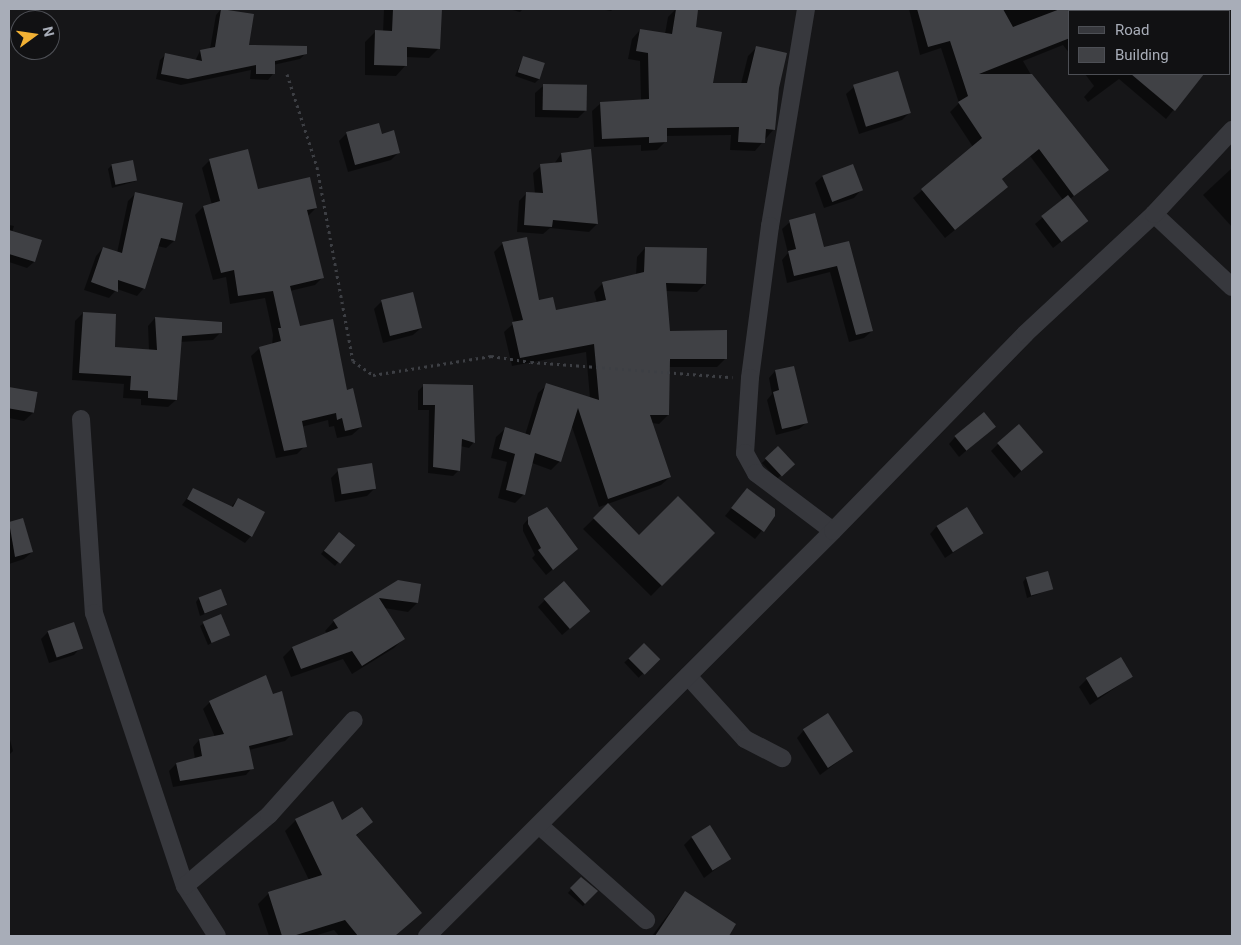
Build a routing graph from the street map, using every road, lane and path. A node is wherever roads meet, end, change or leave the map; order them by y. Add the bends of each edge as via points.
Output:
1 (806, 9) edge
2 (287, 74) dead end
3 (1232, 130) edge
4 (1154, 214) junction
5 (1232, 287) edge
6 (750, 378) junction
7 (81, 419) dead end
8 (833, 531) junction
9 (688, 676) junction
10 (354, 720) dead end
11 (782, 758) dead end
12 (540, 826) junction
13 (186, 886) junction
14 (646, 920) dead end
15 (217, 936) edge
16 (427, 936) edge

1 - 6 street via 770,226
2 - 6 path via 317,167 353,361 373,375 491,356 531,362
3 - 4 street
4 - 5 street
4 - 8 street via 1025,334
6 - 8 street via 745,453 756,473
7 - 13 street via 94,613
8 - 9 street
9 - 11 street via 745,739
9 - 12 street
10 - 13 street via 269,815
12 - 14 street
12 - 16 street
13 - 15 street

